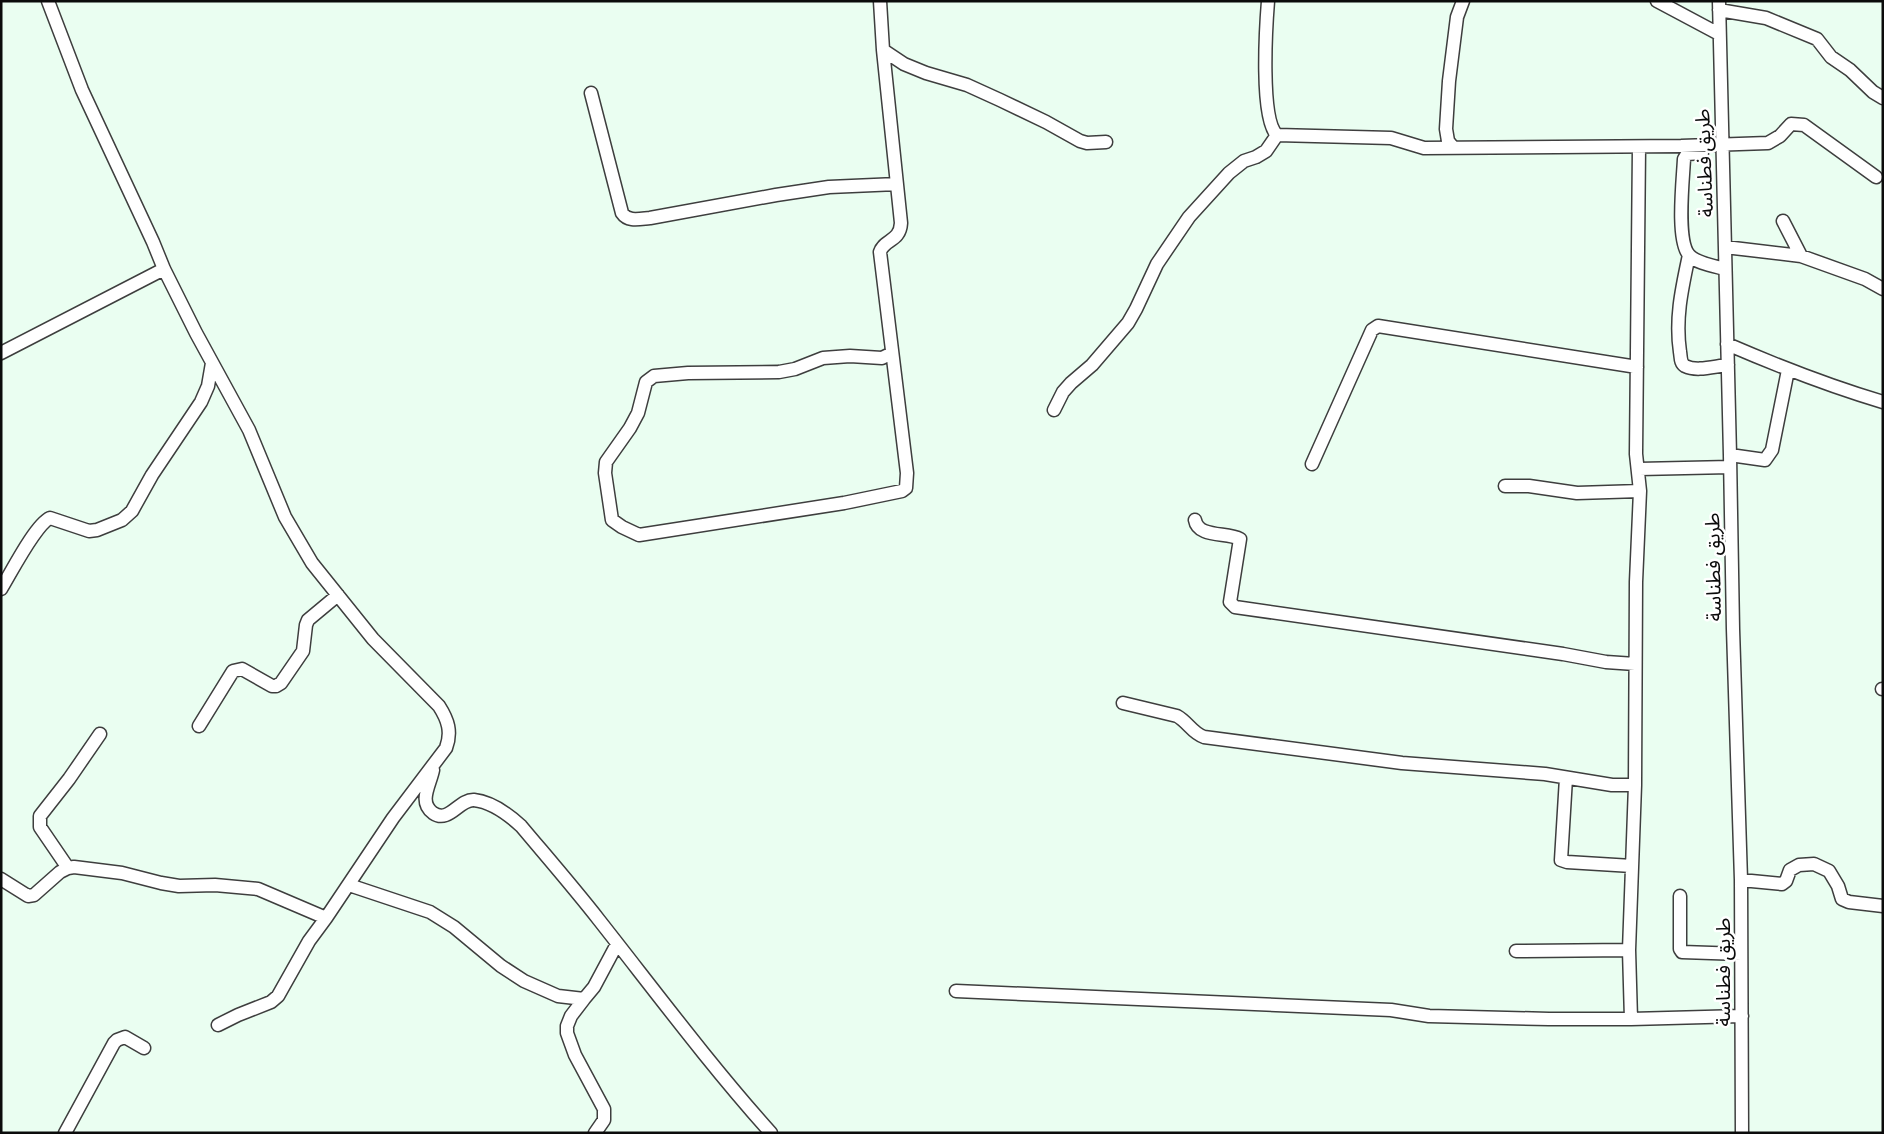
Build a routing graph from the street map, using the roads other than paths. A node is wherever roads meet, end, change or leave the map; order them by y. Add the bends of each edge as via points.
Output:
1 (48, 1) edge
2 (880, 1) edge
3 (1268, 1) edge
4 (1463, 1) edge
5 (1657, 1) edge
6 (1719, 6) edge
7 (1720, 34) junction
8 (883, 50) junction
9 (591, 92) dead end
10 (1883, 98) edge
11 (1277, 135) junction
12 (1106, 142) dead end
13 (1452, 146) junction
14 (1639, 147) junction
15 (1722, 150) junction
16 (1876, 177) dead end
17 (897, 184) junction
18 (1783, 221) dead end
19 (1725, 247) junction
20 (1689, 255) junction
21 (1801, 256) junction
22 (164, 269) junction
23 (1725, 269) junction
24 (1883, 289) edge
25 (1727, 344) junction
26 (1, 353) edge
27 (892, 353) junction
28 (212, 363) junction
29 (1728, 365) junction
30 (1637, 367) junction
31 (1788, 370) junction
32 (1883, 402) edge
33 (1054, 410) dead end
34 (1730, 461) junction
35 (1312, 464) dead end
36 (1639, 469) junction
37 (1505, 486) dead end
38 (1640, 491) junction
39 (1195, 520) dead end
40 (1, 589) edge
41 (338, 595) junction
42 (1636, 664) junction
43 (1123, 703) dead end
44 (199, 726) dead end
45 (100, 734) dead end
46 (435, 763) junction
47 (1566, 778) junction
48 (1635, 785) junction
49 (1632, 866) junction
50 (68, 868) junction
51 (1, 879) edge
52 (1741, 880) junction
53 (349, 885) junction
54 (1680, 896) dead end
55 (1883, 906) edge
56 (326, 918) junction
57 (617, 944) junction
58 (1629, 950) junction
59 (1516, 951) dead end
60 (1741, 954) junction
61 (956, 991) dead end
62 (584, 999) junction
63 (1742, 1016) junction
64 (1631, 1019) junction
65 (218, 1025) dead end
66 (144, 1048) dead end
67 (65, 1133) edge
68 (595, 1133) edge
69 (771, 1133) edge
70 (1742, 1133) edge

1 - 22 street via 82,90
2 - 8 street
3 - 11 street via 1267,98 1270,122
4 - 13 street via 1457,17 1449,81 1446,129
5 - 7 street
6 - 7 street, طريق فطناسة
6 - 10 street via 1766,18 1817,39 1831,57
7 - 15 street, طريق فطناسة
8 - 12 street via 904,64 1000,100 1080,142
8 - 17 street
9 - 17 street via 622,213 630,220 830,187
11 - 13 street via 1391,138 1424,148
11 - 33 street via 1266,151 1244,161 1229,173 1189,217 1157,264 1128,323 1092,365 1067,387
13 - 14 street
14 - 15 street
14 - 30 street
15 - 16 street via 1768,143 1791,124 1804,126
15 - 19 street, طريق فطناسة
15 - 20 street via 1691,153 1684,159 1681,236
17 - 27 street via 901,228 880,252
18 - 21 street
19 - 21 street
19 - 23 street, طريق فطناسة
20 - 23 street
20 - 29 street via 1679,300 1677,333 1681,362 1696,369
21 - 24 street
22 - 26 street
22 - 28 street
23 - 25 street, طريق فطناسة
25 - 29 street, طريق فطناسة
25 - 31 street
27 - 27 street via 882,358 823,358 795,370 779,372 654,376 646,382 638,413 630,428 606,462 612,520 639,535 844,503 904,490 907,473
28 - 40 street via 201,402 132,511 122,520 97,530 80,529 50,518 44,520
28 - 41 street via 249,430 285,517 312,563
29 - 34 street, طريق فطناسة
30 - 35 street via 1378,326 1372,330
30 - 36 street via 1636,454
31 - 32 street
31 - 34 street via 1768,457 1765,460
34 - 36 street
34 - 52 street, طريق فطناسة
36 - 38 street
37 - 38 street via 1577,493
38 - 42 street
39 - 42 street via 1202,531 1240,539 1230,602 1235,607
41 - 44 street via 308,620 303,651 281,683 272,686 242,669 233,671
41 - 46 street via 373,639 445,716 450,738
42 - 48 street
43 - 47 street via 1177,716 1204,737 1402,763
45 - 50 street via 40,816 40,827
46 - 53 street via 393,818
46 - 57 street via 425,794 433,813 446,816 466,801 473,800 510,816
47 - 48 street
47 - 49 street via 1561,860
48 - 49 street
49 - 58 street
50 - 51 street via 34,895 28,896
50 - 56 street via 122,873 179,886 215,885 258,890
52 - 55 street via 1782,884 1790,870 1799,865 1814,864 1829,871 1842,899
52 - 60 street, طريق فطناسة
53 - 56 street
53 - 62 street via 430,912 524,981 558,996
54 - 60 street via 1682,952
56 - 65 street via 272,1002
57 - 62 street
57 - 69 street
58 - 59 street
58 - 64 street
60 - 63 street, طريق فطناسة
61 - 64 street via 1391,1010 1429,1016
62 - 68 street via 571,1016 567,1033 604,1109 604,1120
63 - 64 street
63 - 70 street, طريق فطناسة
66 - 67 street via 125,1037 114,1043

